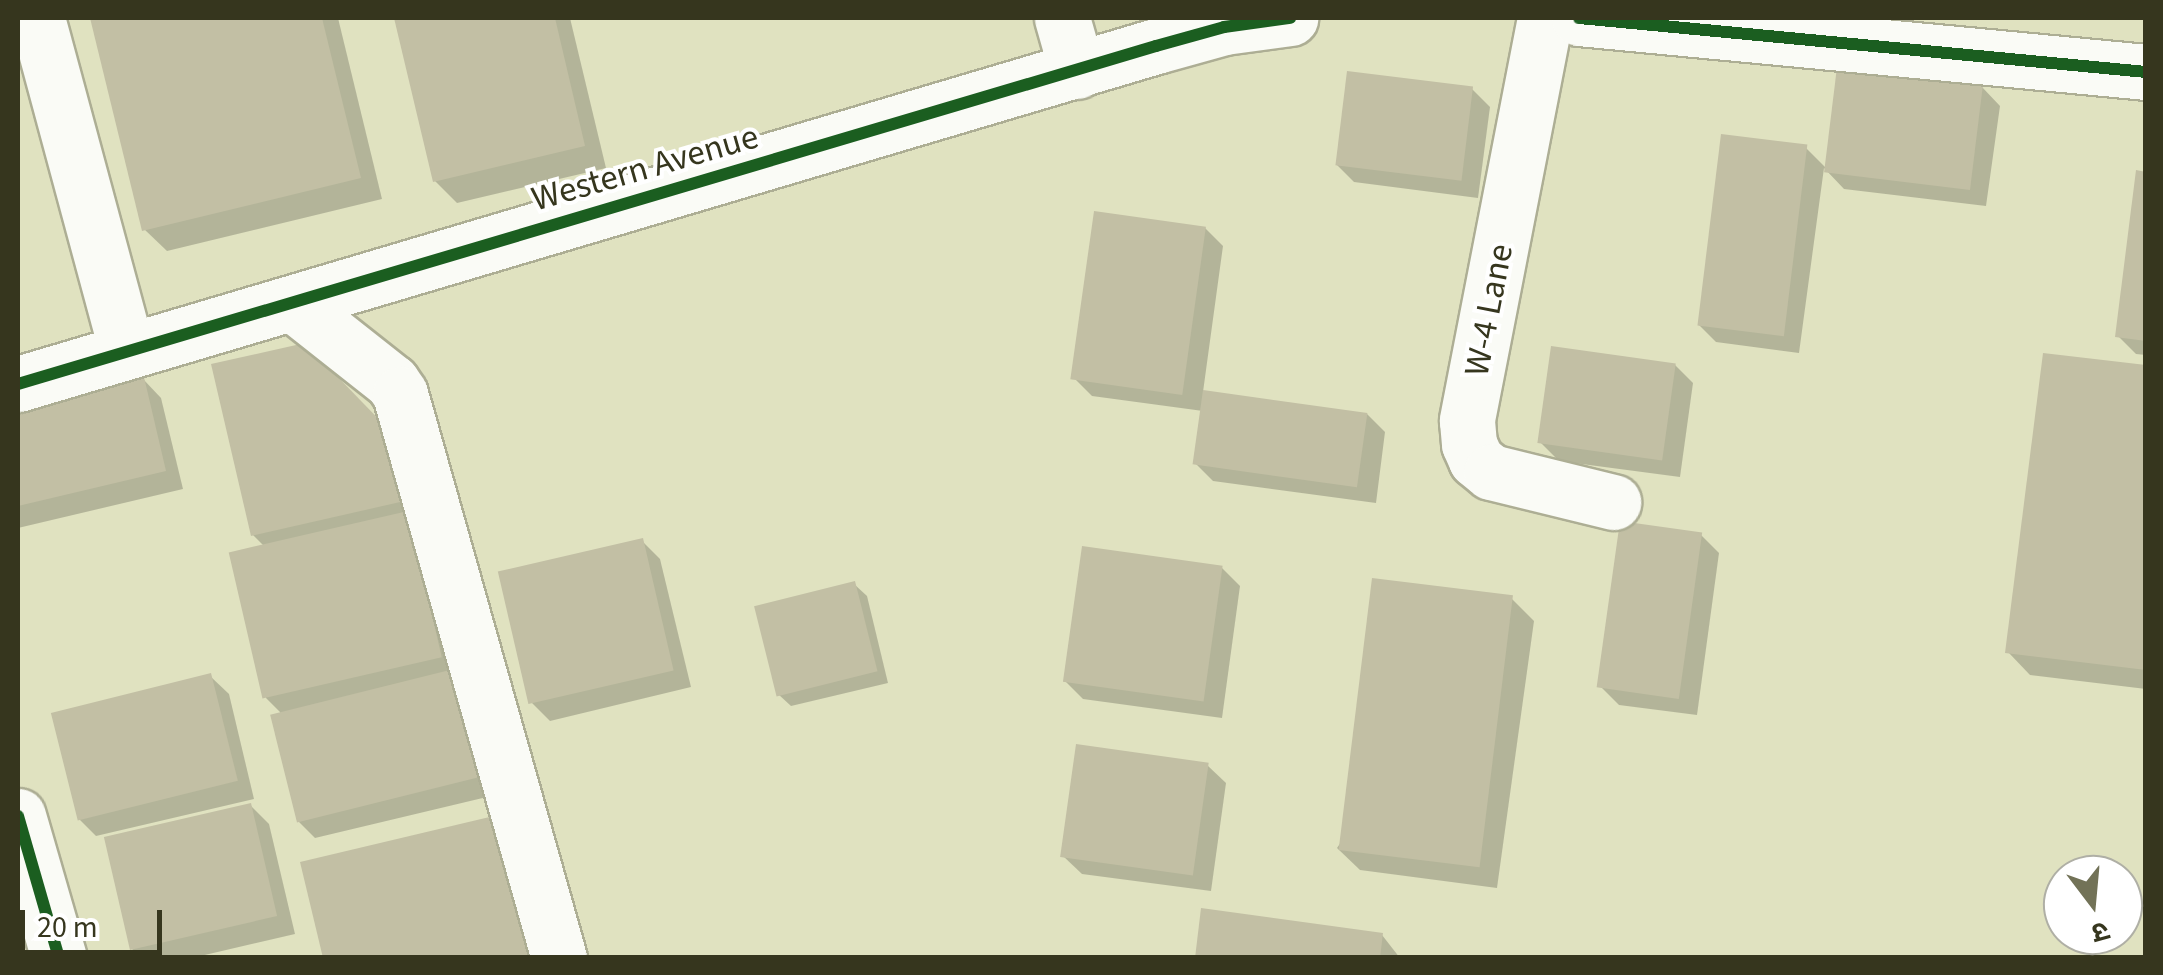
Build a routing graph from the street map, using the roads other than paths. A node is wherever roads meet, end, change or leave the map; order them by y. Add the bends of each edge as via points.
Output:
1 (37, 18) edge
2 (1062, 18) edge
3 (1290, 18) edge
4 (1545, 18) edge
5 (1579, 18) edge
6 (1633, 21) edge
7 (1077, 71) junction
8 (2146, 72) edge
9 (292, 303) junction
10 (127, 351) junction
11 (18, 384) edge
12 (1613, 502) dead end
13 (18, 816) edge
14 (59, 958) edge
15 (559, 958) edge

1 - 10 street
2 - 7 street
3 - 7 street, Western Avenue via 1224,27
4 - 12 street, W-4 Lane via 1467,421 1469,444 1491,472
5 - 6 street
6 - 8 street
7 - 9 street, Western Avenue
9 - 10 street, Western Avenue
9 - 15 street via 400,394
10 - 11 street, Western Avenue
13 - 14 street

